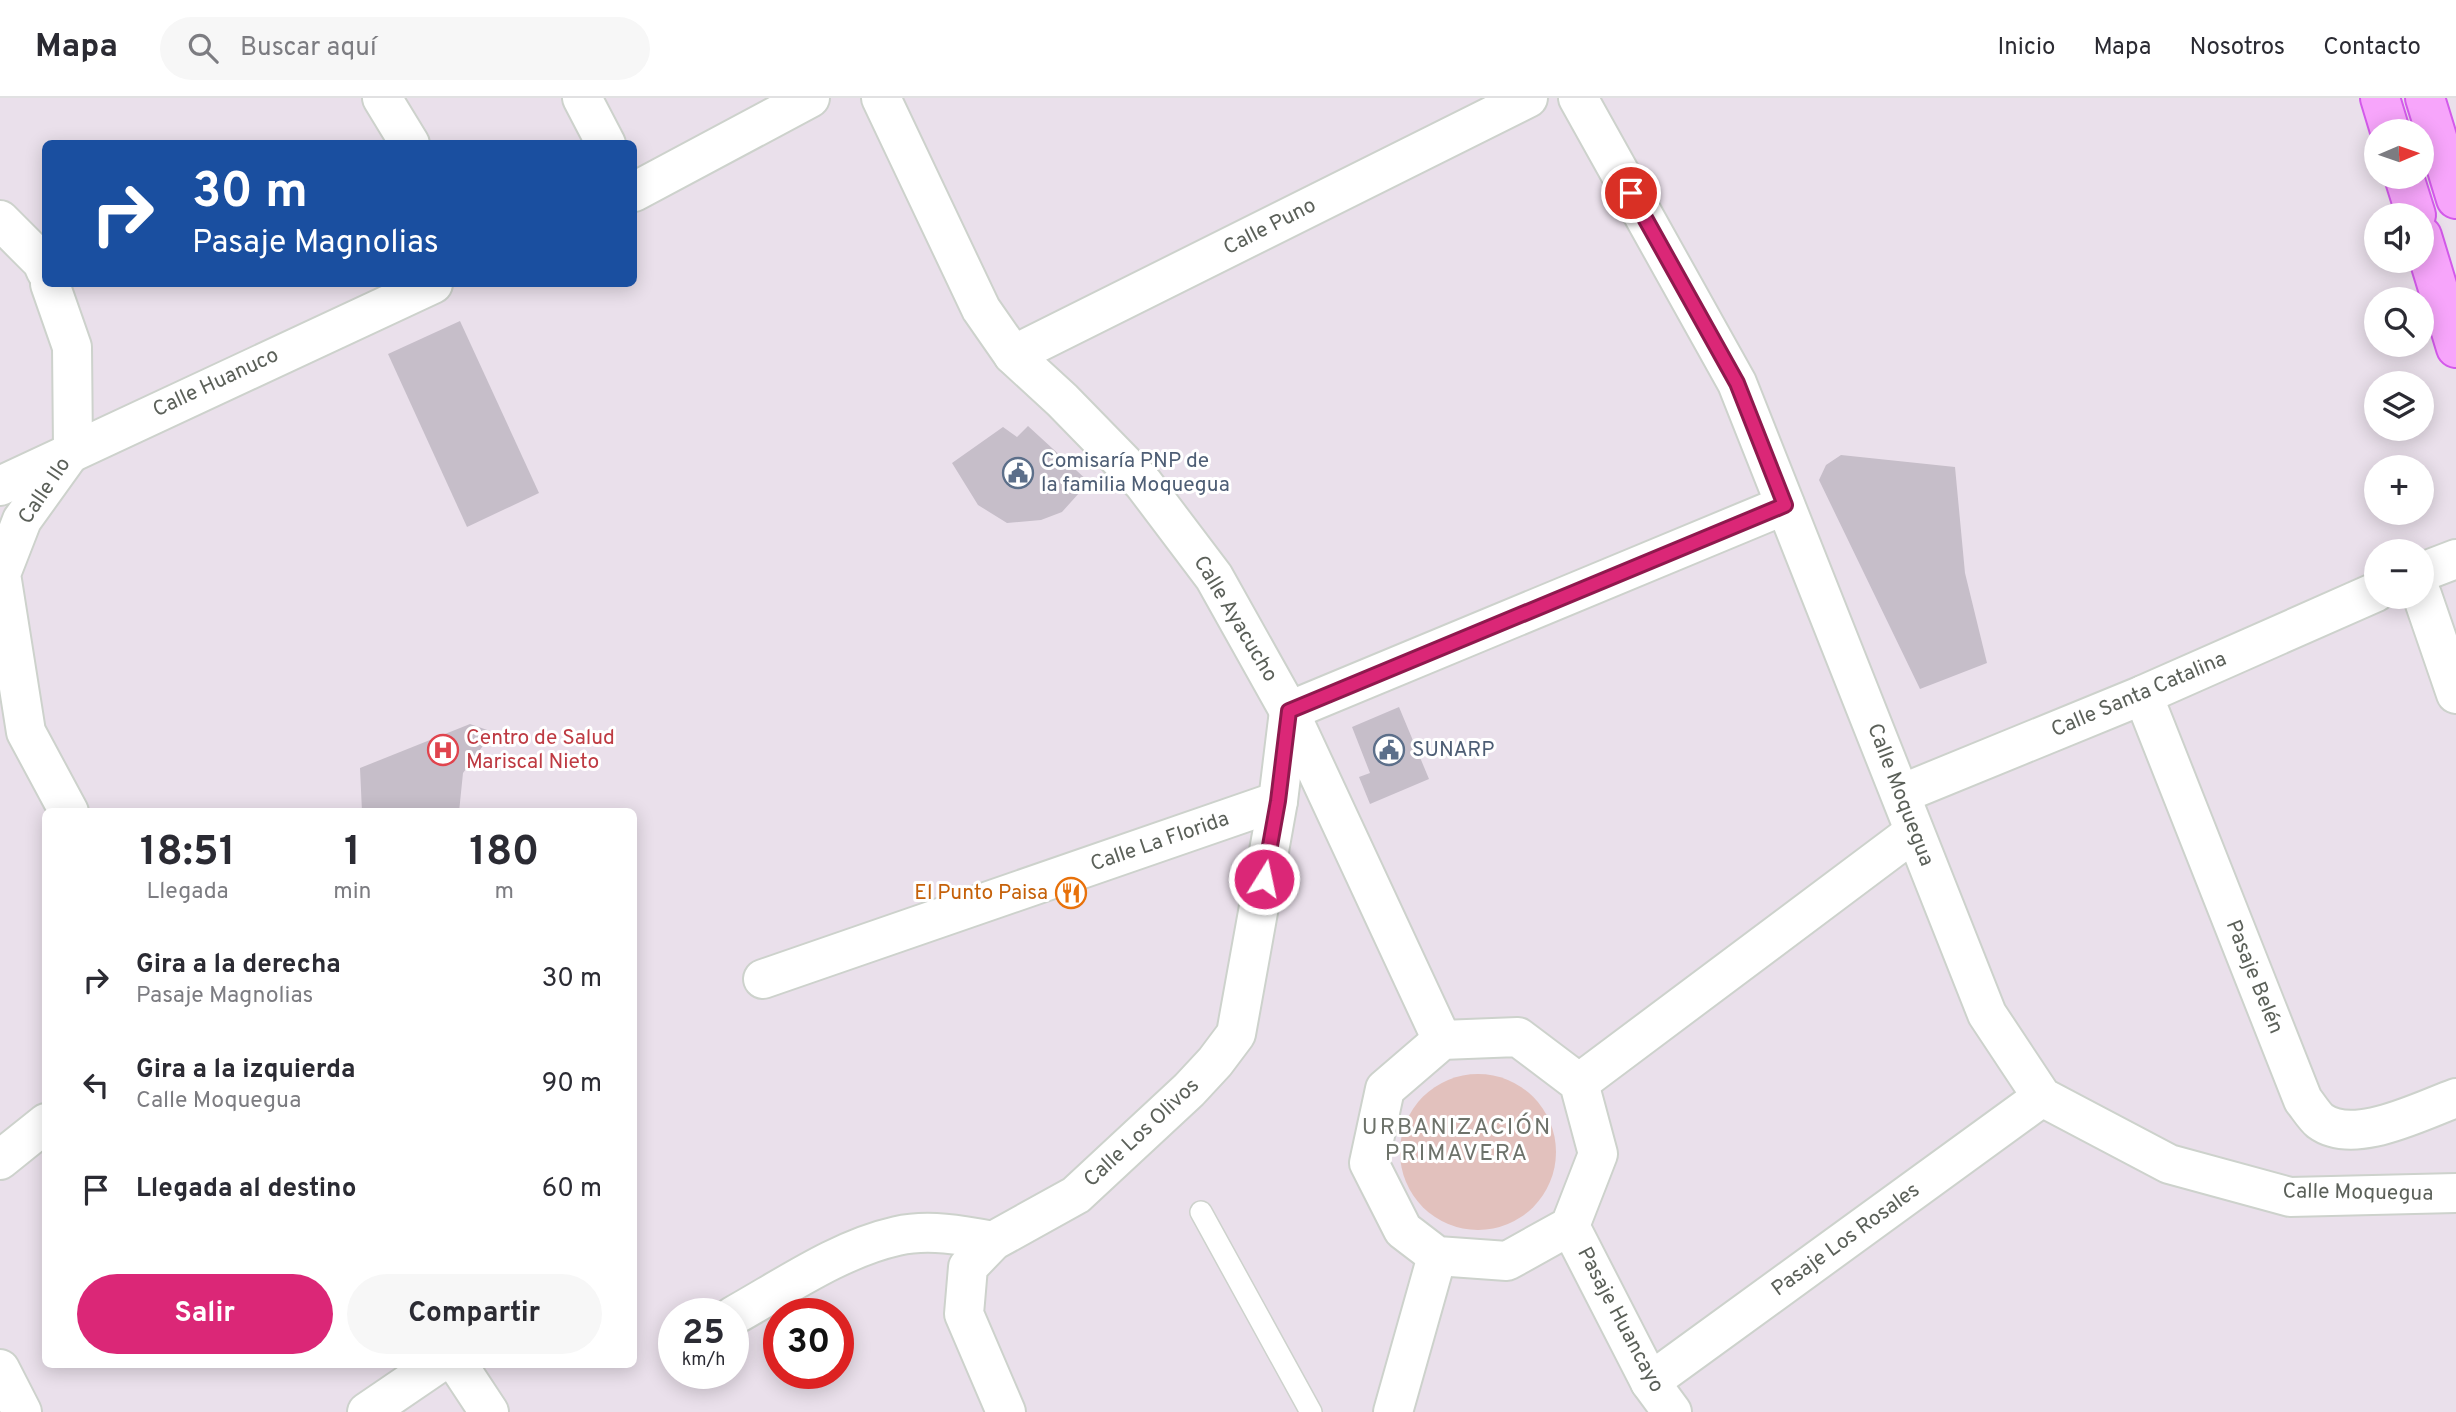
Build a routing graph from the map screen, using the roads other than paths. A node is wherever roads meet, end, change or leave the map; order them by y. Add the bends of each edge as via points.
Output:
1 (382, 98) edge
2 (582, 98) edge
3 (810, 98) edge
4 (881, 98) edge
5 (1528, 98) edge
6 (1578, 98) edge
7 (2380, 98) edge
8 (2425, 98) edge
9 (2386, 119) edge
10 (408, 140) edge
11 (604, 140) edge
12 (637, 190) edge
13 (2456, 199) edge
14 (0, 220) edge
15 (42, 262) edge
16 (2433, 273) edge
17 (51, 287) edge
18 (426, 287) edge
19 (2456, 348) edge
20 (1013, 355) junction
21 (73, 449) junction
22 (0, 486) edge
23 (1785, 505) junction
24 (2456, 559) edge
25 (2434, 567) edge
26 (2364, 597) edge
27 (2427, 609) edge
28 (2456, 694) edge
29 (2143, 695) junction
30 (1289, 711) junction
31 (1901, 794) junction
32 (1278, 801) junction
33 (67, 808) edge
34 (1914, 832) junction
35 (763, 979) dead end
36 (1442, 1040) junction
37 (1579, 1083) junction
38 (2042, 1097) junction
39 (2456, 1098) edge
40 (42, 1126) edge
41 (0, 1160) edge
42 (2456, 1193) edge
43 (1201, 1212) dead end
44 (1570, 1226) junction
45 (993, 1241) junction
46 (1437, 1256) junction
47 (749, 1306) edge
48 (432, 1368) edge
49 (460, 1368) edge
50 (0, 1369) edge
51 (1661, 1397) edge
52 (22, 1412) edge
53 (367, 1412) edge
54 (489, 1412) edge
55 (1006, 1412) edge
56 (1311, 1412) edge
57 (1393, 1412) edge

1 - 10 street
2 - 11 street
3 - 12 street
4 - 20 street, Calle Ayacucho via 981,309
5 - 20 street, Calle Puno
6 - 23 street, Calle Moquegua via 1737,383
7 - 9 main road
8 - 13 main road
14 - 15 street
16 - 19 main road
17 - 21 street, Calle Ilo via 72,347
18 - 21 street, Calle Huanuco
20 - 30 street, Calle Ayacucho via 1143,483 1214,576
21 - 22 street, Calle Huanuco
21 - 33 street, Calle Ilo via 22,520 1,574 26,732
23 - 30 street
23 - 31 street, Calle Moquegua
24 - 25 street
26 - 29 street, Calle Santa Catalina
27 - 28 street
29 - 31 street, Calle Santa Catalina
29 - 39 street, Pasaje Belén via 2303,1100 2320,1120 2339,1130 2364,1130
30 - 32 street, Calle Los Olivos
30 - 36 street, Calle Ayacucho
31 - 34 street, Calle Moquegua
32 - 35 street, Calle La Florida
32 - 45 street, Calle Los Olivos via 1236,1034 1189,1090 1076,1195
34 - 37 street
34 - 38 street, Calle Moquegua via 1987,1014
36 - 37 street via 1518,1037
36 - 46 street via 1385,1089 1370,1163 1403,1230
37 - 44 street via 1598,1154
38 - 42 street, Calle Moquegua via 2169,1164 2290,1197
38 - 51 street, Pasaje Los Rosales
40 - 41 street
43 - 56 lane
44 - 46 street via 1507,1261
44 - 51 street, Pasaje Huancayo
45 - 47 street via 951,1233 898,1235 847,1253
45 - 55 street, Calle Los Olivos via 968,1267 964,1314
46 - 57 street
48 - 53 street
49 - 54 street
50 - 52 street

